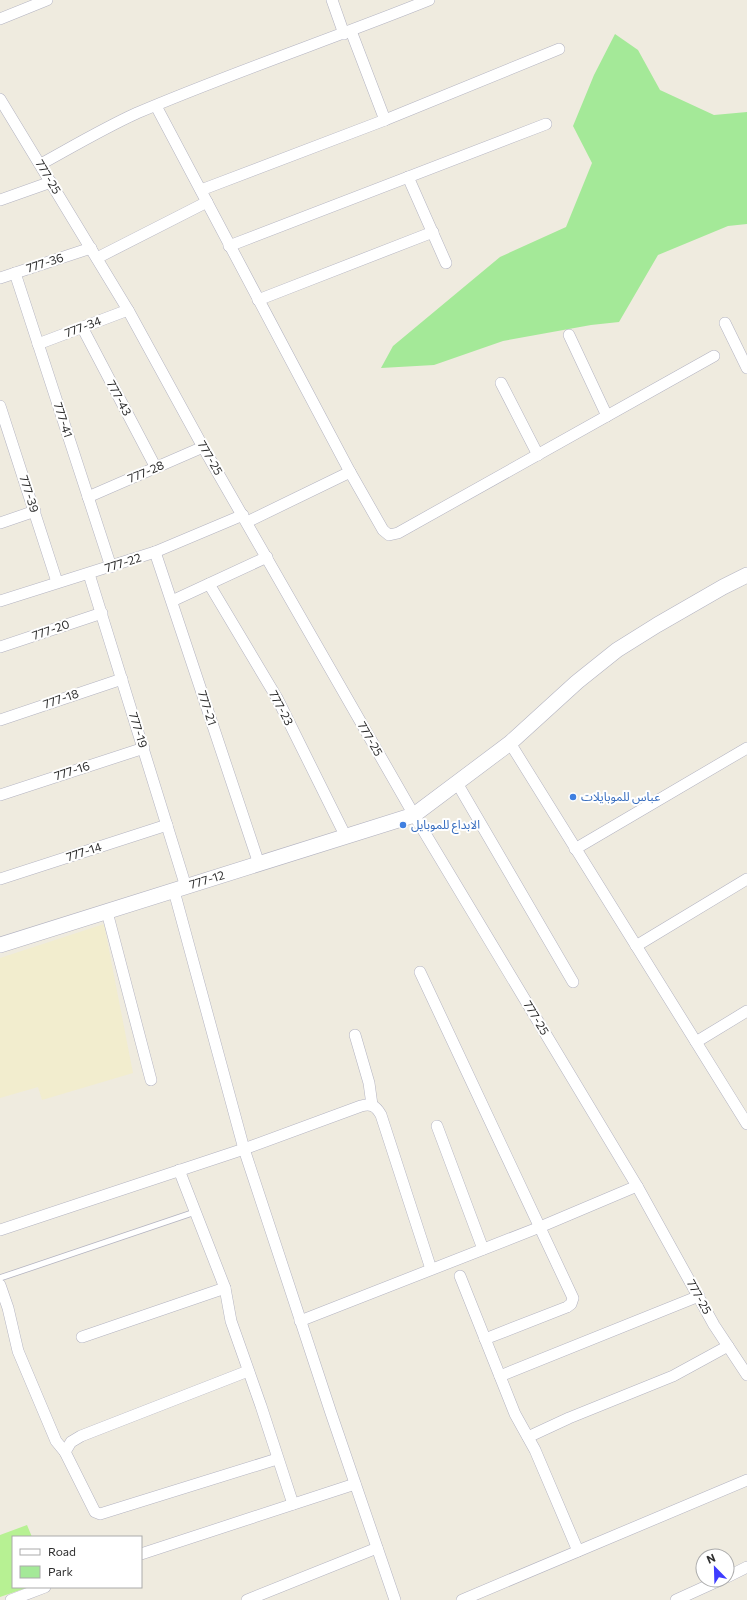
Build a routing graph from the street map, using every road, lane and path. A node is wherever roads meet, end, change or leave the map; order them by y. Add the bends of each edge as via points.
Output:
1 (47, 0) edge
2 (332, 0) edge
3 (429, 0) edge
4 (0, 19) edge
5 (347, 32) junction
6 (559, 49) dead end
7 (0, 99) edge
8 (156, 106) junction
9 (11, 116) junction
10 (0, 120) edge
11 (385, 120) junction
12 (546, 124) dead end
13 (40, 164) junction
14 (408, 177) junction
15 (51, 182) junction
16 (201, 190) junction
17 (0, 200) edge
18 (207, 202) junction
19 (433, 232) junction
20 (229, 246) junction
21 (91, 248) junction
22 (97, 258) junction
23 (446, 263) dead end
24 (14, 273) junction
25 (0, 278) edge
26 (258, 300) junction
27 (128, 310) junction
28 (725, 323) dead end
29 (82, 327) junction
30 (569, 335) dead end
31 (38, 344) junction
32 (714, 356) dead end
33 (747, 368) edge
34 (501, 383) dead end
35 (0, 406) edge
36 (607, 416) junction
37 (203, 447) junction
38 (538, 455) junction
39 (156, 468) junction
40 (350, 472) junction
41 (88, 497) junction
42 (35, 511) junction
43 (245, 519) junction
44 (0, 523) edge
45 (155, 552) junction
46 (267, 557) junction
47 (111, 567) junction
48 (89, 574) junction
49 (747, 575) edge
50 (58, 582) junction
51 (209, 584) junction
52 (0, 601) edge
53 (172, 601) junction
54 (102, 613) junction
55 (0, 647) edge
56 (122, 678) junction
57 (0, 720) edge
58 (510, 743) junction
59 (144, 748) junction
60 (747, 748) edge
61 (457, 783) junction
62 (0, 794) edge
63 (414, 815) junction
64 (167, 825) junction
65 (346, 837) junction
66 (575, 849) junction
67 (259, 864) junction
68 (0, 879) edge
69 (747, 880) edge
70 (180, 889) junction
71 (107, 912) junction
72 (0, 945) edge
73 (636, 946) junction
74 (420, 972) dead end
75 (573, 982) dead end
76 (747, 1011) edge
77 (355, 1035) dead end
78 (696, 1042) junction
79 (151, 1080) dead end
80 (372, 1105) junction
81 (747, 1124) edge
82 (437, 1126) dead end
83 (244, 1149) junction
84 (178, 1170) junction
85 (637, 1186) junction
86 (195, 1212) junction
87 (540, 1227) junction
88 (0, 1230) edge
89 (483, 1249) junction
90 (431, 1269) junction
91 (460, 1276) dead end
92 (0, 1278) edge
93 (0, 1285) edge
94 (225, 1288) junction
95 (699, 1296) junction
96 (300, 1321) junction
97 (82, 1337) dead end
98 (485, 1339) junction
99 (728, 1346) junction
100 (248, 1371) junction
101 (747, 1375) edge
102 (500, 1376) junction
103 (528, 1437) junction
104 (64, 1452) junction
105 (277, 1459) junction
106 (747, 1480) edge
107 (355, 1484) junction
108 (292, 1504) junction
109 (377, 1548) junction
110 (578, 1551) junction
111 (142, 1554) edge
112 (747, 1568) edge
113 (735, 1573) edge
114 (42, 1588) edge
115 (702, 1588) edge
116 (11, 1600) edge
117 (247, 1600) edge
118 (395, 1600) edge
119 (462, 1600) edge
120 (676, 1600) edge

1 - 4 street
2 - 5 street
3 - 5 street
5 - 8 street
5 - 11 street
6 - 11 street
7 - 9 street, 777-25
8 - 13 street
8 - 16 street
9 - 10 street
9 - 13 street, 777-25
11 - 16 street
12 - 14 street
13 - 15 street, 777-25
14 - 19 street
14 - 20 street
15 - 17 street
15 - 21 street, 777-25
16 - 18 street
18 - 20 street
18 - 22 street
19 - 23 street
19 - 26 street
20 - 26 street
21 - 22 street, 777-25
21 - 24 street, 777-36
22 - 27 street, 777-25
24 - 25 street, 777-36
24 - 31 street, 777-41
26 - 40 street
27 - 29 street, 777-34
27 - 37 street, 777-25
28 - 33 street
29 - 31 street, 777-34
29 - 39 street, 777-43
30 - 36 street
31 - 41 street, 777-41
32 - 36 street
34 - 38 street
35 - 42 street, 777-39
36 - 38 street
37 - 39 street, 777-28
37 - 43 street, 777-25
38 - 40 street via 398,533 389,535 383,530
39 - 41 street, 777-28
40 - 43 street, 777-22
41 - 47 street, 777-41
42 - 44 street
42 - 50 street, 777-39
43 - 45 street, 777-22
43 - 46 street, 777-25
45 - 47 street, 777-22
45 - 53 street, 777-21
46 - 51 street
46 - 63 street, 777-25
47 - 48 street, 777-22
48 - 50 street, 777-22
48 - 54 street, 777-19
49 - 58 street, 777-12 via 670,617 617,650 577,682
50 - 52 street, 777-22
51 - 53 street
51 - 65 street, 777-23 via 277,698
53 - 67 street, 777-21
54 - 55 street, 777-20
54 - 56 street, 777-19
56 - 57 street, 777-18
56 - 59 street, 777-19
58 - 61 street, 777-12
58 - 66 street
59 - 62 street, 777-16
59 - 64 street, 777-19
60 - 66 street
61 - 63 street, 777-12
61 - 75 street
63 - 65 street, 777-12
63 - 85 street, 777-25
64 - 68 street, 777-14
64 - 70 street, 777-19
65 - 67 street, 777-12
66 - 73 street
67 - 70 street, 777-12
69 - 73 street
70 - 71 street, 777-12
70 - 83 street, 777-19
71 - 72 street, 777-12
71 - 79 street
73 - 78 street
74 - 87 street
76 - 78 street
77 - 80 street via 369,1083
78 - 81 street
80 - 83 street via 361,1106
80 - 90 street via 380,1115
82 - 89 street
83 - 84 street
83 - 96 street, 777-19
84 - 86 street
84 - 88 street
85 - 87 street
85 - 95 street, 777-25
86 - 92 lane
86 - 94 street
87 - 89 street
87 - 98 street via 573,1298 571,1304
89 - 90 street
90 - 96 street
91 - 98 street
93 - 104 street via 18,1351 56,1441
94 - 97 street
94 - 100 street via 231,1321
95 - 99 street, 777-25
95 - 102 street
96 - 107 street, 777-19
98 - 102 street
99 - 101 street, 777-25
99 - 103 street via 673,1376
100 - 104 street via 81,1436 71,1442
100 - 105 street
102 - 103 street via 514,1414
103 - 110 street
104 - 105 street via 92,1508 100,1514
105 - 108 street
106 - 110 street
107 - 108 street
107 - 109 street, 777-19
108 - 111 street
109 - 117 street
109 - 118 street, 777-19
110 - 119 street
112 - 113 street
114 - 116 street
115 - 120 street

